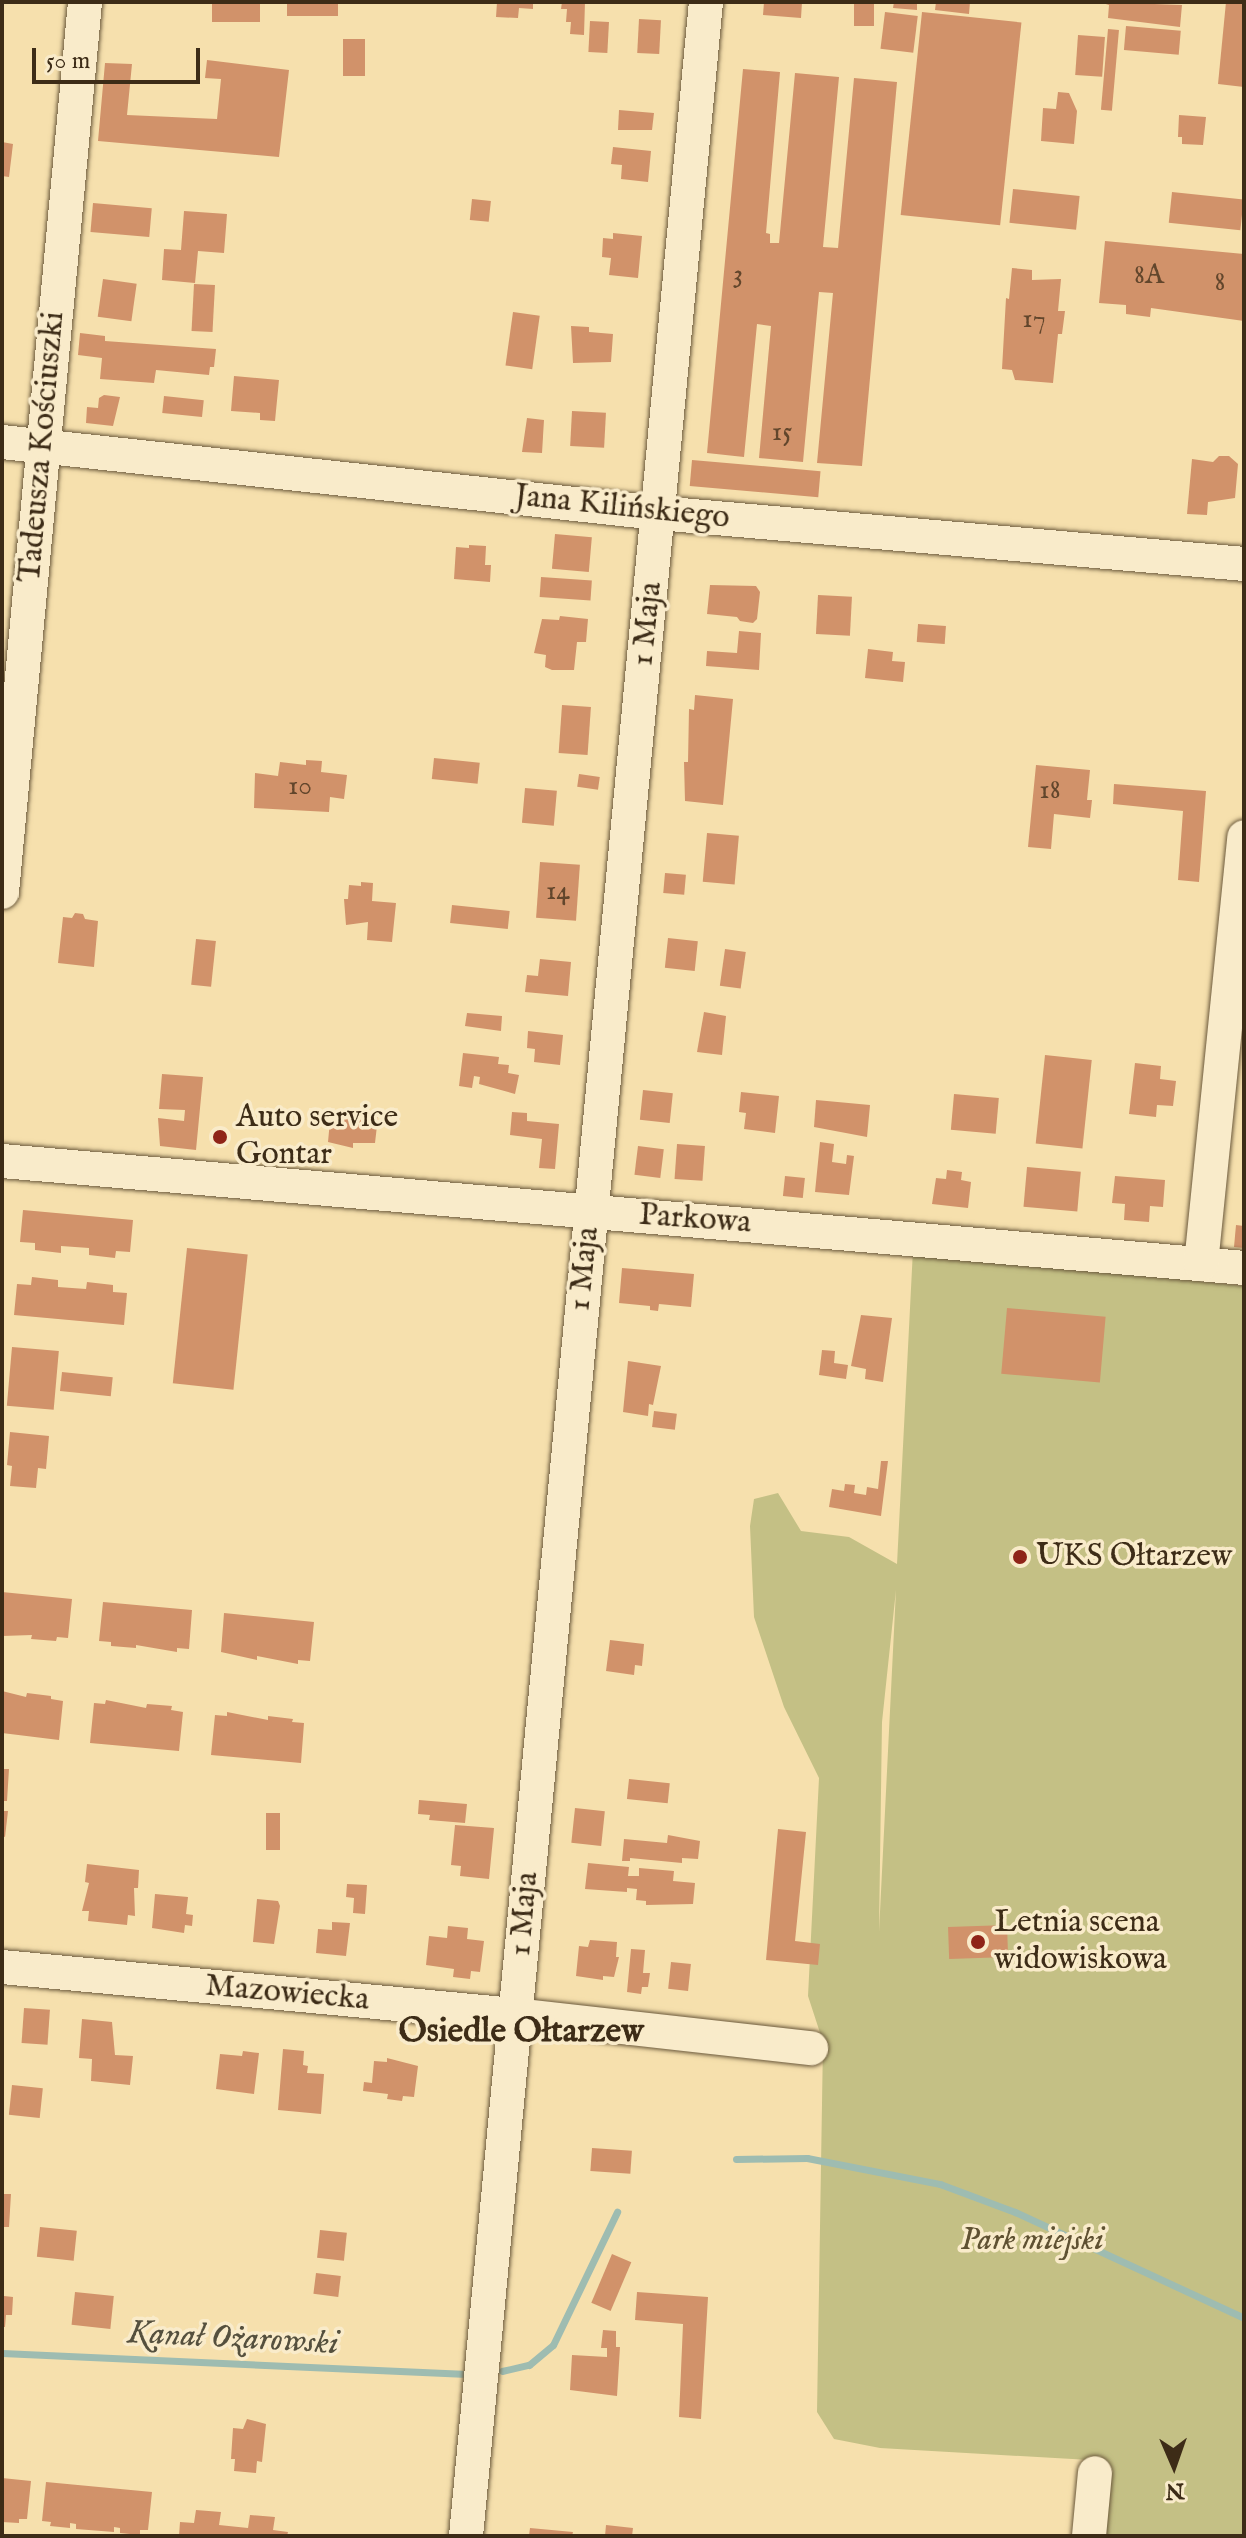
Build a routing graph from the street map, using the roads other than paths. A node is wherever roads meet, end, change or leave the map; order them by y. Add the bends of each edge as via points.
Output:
1 (85, 2) edge
2 (706, 2) edge
3 (2, 442) edge
4 (43, 446) junction
5 (658, 513) junction
6 (1244, 564) edge
7 (1244, 837) edge
8 (2, 892) edge
9 (2, 1161) edge
10 (590, 1213) junction
11 (1201, 1264) junction
12 (1244, 1268) edge
13 (2, 1967) edge
14 (515, 2015) junction
15 (811, 2048) dead end
16 (1095, 2473) dead end
17 (466, 2536) edge
18 (1089, 2536) edge

1 - 4 street, Tadeusza Kościuszki
2 - 5 street, 1 Maja
3 - 4 street, Jana Kilińskiego
4 - 5 street, Jana Kilińskiego
4 - 8 street, Tadeusza Kościuszki
5 - 6 street, Jana Kilińskiego
5 - 10 street, 1 Maja
7 - 11 street
9 - 10 street, Parkowa
10 - 11 street, Parkowa
10 - 14 street, 1 Maja
11 - 12 street, Parkowa
13 - 14 street, Mazowiecka
14 - 15 street, Mazowiecka
14 - 17 street, 1 Maja
16 - 18 street

